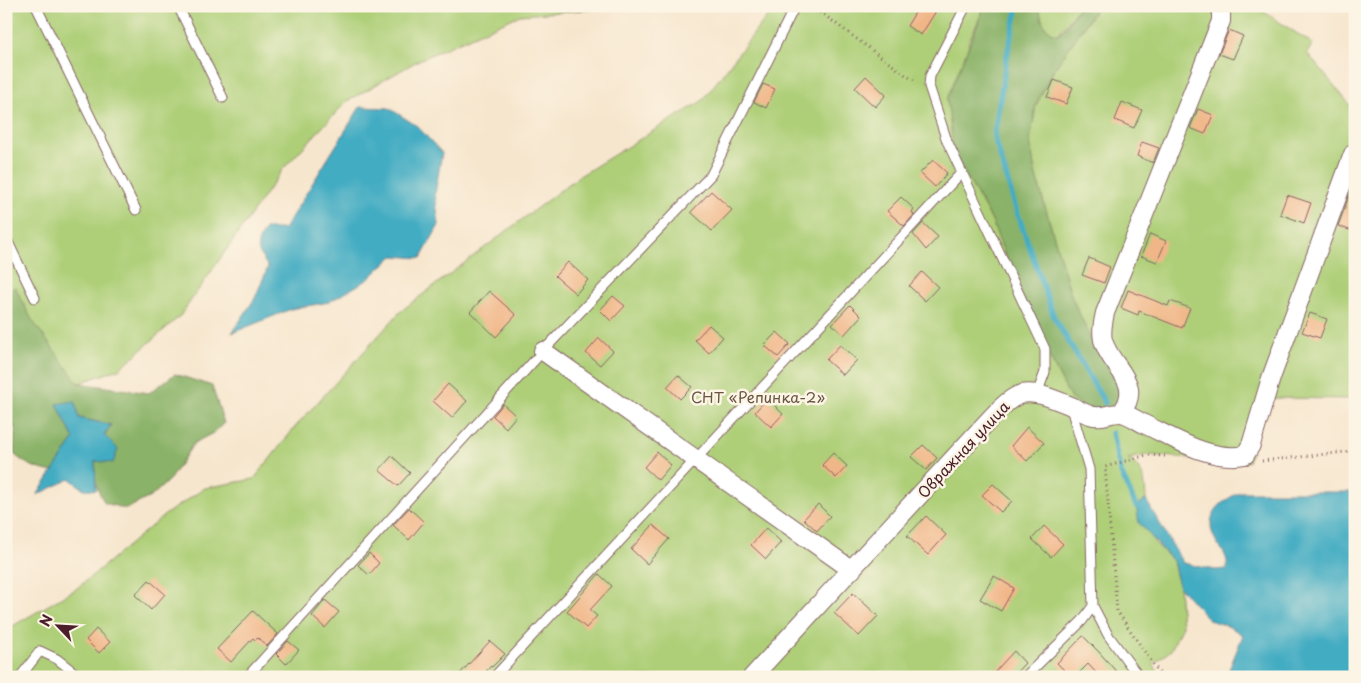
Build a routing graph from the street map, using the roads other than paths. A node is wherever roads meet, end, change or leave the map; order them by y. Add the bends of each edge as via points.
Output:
1 (36, 6) edge
2 (178, 6) edge
3 (795, 6) edge
4 (966, 6) edge
5 (1219, 6) edge
6 (223, 98) dead end
7 (1352, 154) dead end
8 (962, 172) junction
9 (136, 210) dead end
10 (6, 238) edge
11 (35, 298) dead end
12 (543, 352) junction
13 (1037, 394) junction
14 (1070, 405) junction
15 (1121, 413) junction
16 (696, 461) junction
17 (852, 570) junction
18 (1093, 606) junction
19 (20, 677) edge
20 (80, 677) edge
21 (247, 677) edge
22 (494, 677) edge
23 (752, 677) edge
24 (1025, 677) edge
25 (1139, 677) edge

1 - 9 lane
2 - 6 lane
3 - 12 lane via 711,175
4 - 8 lane via 928,86 947,141
5 - 15 street via 1221,21 1105,313 1103,341 1128,382 1130,393 1128,404
7 - 15 street via 1271,378 1248,453 1240,456 1198,449
8 - 13 lane via 1045,350 1044,372
8 - 16 lane
10 - 11 lane
12 - 16 street
12 - 21 lane
13 - 14 street, Овражная улица
13 - 17 street, Овражная улица via 1020,392 1008,400
14 - 15 street, Овражная улица via 1090,416
14 - 18 lane via 1089,469
16 - 17 street
16 - 22 lane
17 - 23 street, Овражная улица
18 - 24 lane
18 - 25 lane via 1108,635
19 - 20 lane via 40,651 57,659

